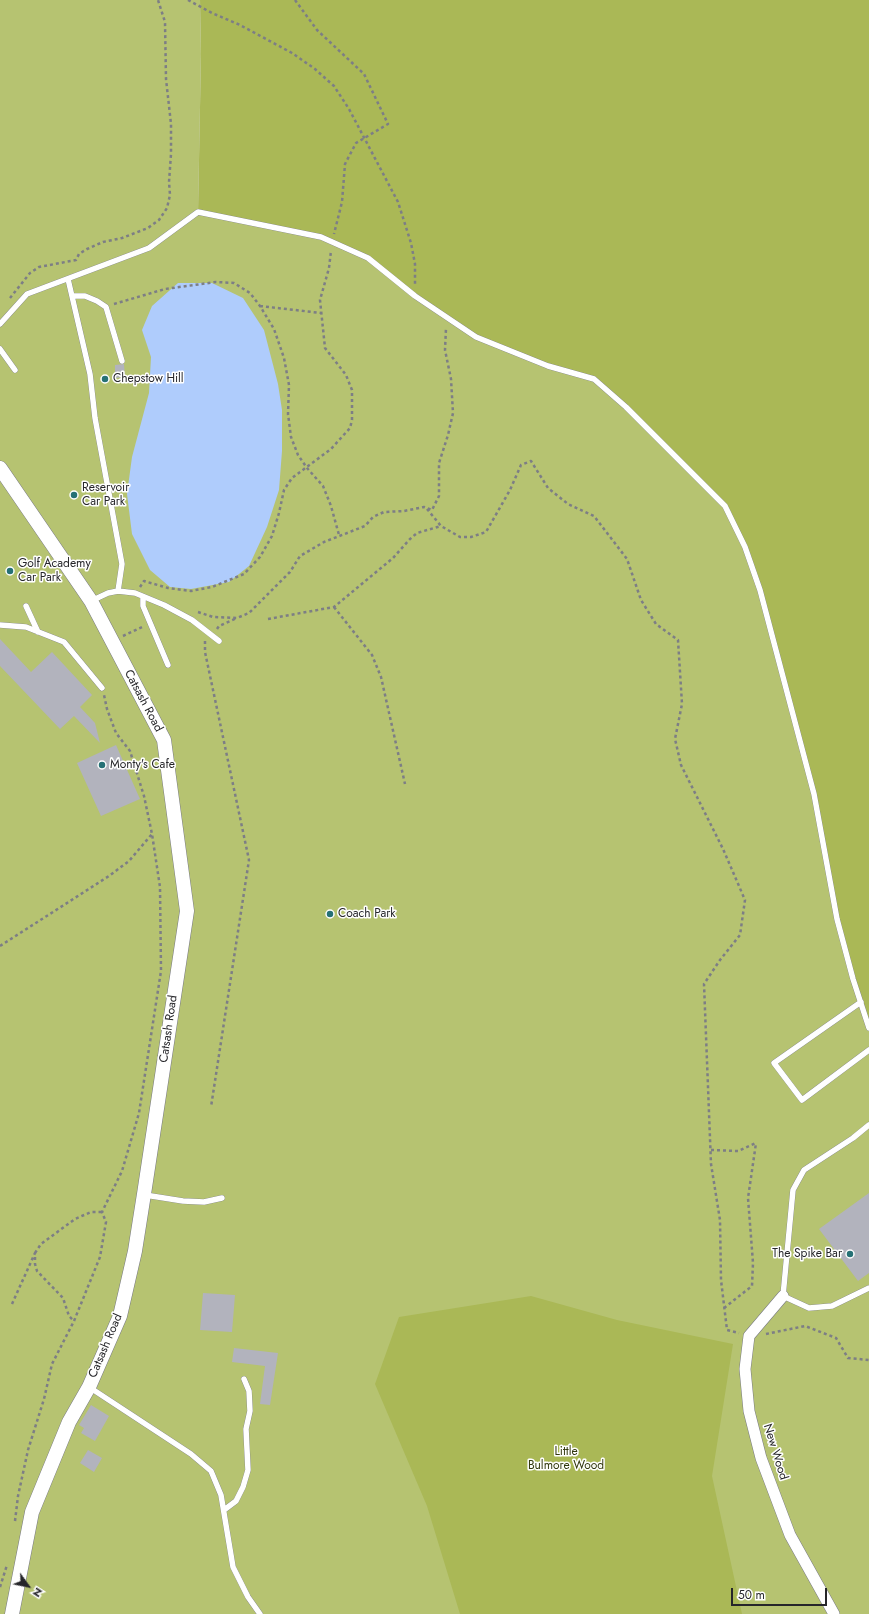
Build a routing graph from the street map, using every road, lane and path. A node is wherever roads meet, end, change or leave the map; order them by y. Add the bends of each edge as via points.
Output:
1 (158, 0) edge
2 (188, 0) edge
3 (295, 0) edge
4 (365, 137) junction
5 (333, 243) junction
6 (68, 279) junction
7 (72, 296) junction
8 (415, 296) junction
9 (7, 301) dead end
10 (260, 306) junction
11 (106, 307) junction
12 (321, 313) junction
13 (447, 317) junction
14 (0, 324) edge
15 (0, 349) edge
16 (122, 361) dead end
17 (15, 370) dead end
18 (0, 468) edge
19 (307, 468) junction
20 (427, 509) junction
21 (441, 526) junction
22 (339, 535) junction
23 (118, 591) junction
24 (135, 593) junction
25 (143, 597) junction
26 (91, 601) junction
27 (26, 606) dead end
28 (334, 607) junction
29 (196, 612) dead end
30 (237, 618) junction
31 (268, 619) dead end
32 (150, 622) junction
33 (0, 625) edge
34 (38, 632) junction
35 (211, 635) junction
36 (112, 641) junction
37 (219, 641) dead end
38 (168, 665) dead end
39 (102, 688) joint
40 (405, 784) dead end
41 (152, 834) junction
42 (0, 946) edge
43 (861, 1002) junction
44 (869, 1028) edge
45 (869, 1050) edge
46 (211, 1107) dead end
47 (869, 1125) edge
48 (711, 1150) junction
49 (144, 1194) junction
50 (222, 1198) dead end
51 (102, 1212) junction
52 (36, 1254) junction
53 (869, 1288) edge
54 (783, 1296) junction
55 (12, 1304) dead end
56 (724, 1308) junction
57 (74, 1321) junction
58 (749, 1336) junction
59 (869, 1360) edge
60 (244, 1379) dead end
61 (89, 1387) junction
62 (224, 1510) junction
63 (15, 1525) dead end
64 (8, 1560) dead end
65 (0, 1587) edge
66 (12, 1614) edge
67 (260, 1614) edge
68 (834, 1614) edge

1 - 9 path via 165,22 166,79 171,124 168,182 170,195 167,208 159,220 148,228 87,249 79,254 76,260 39,267
2 - 4 path via 292,53 315,69 334,86
3 - 4 path via 317,30 364,74 388,124
4 - 5 path via 356,143 345,164 342,202
4 - 8 path via 398,202 415,264
5 - 6 lane via 321,238 198,212 149,248
5 - 8 lane via 368,258
5 - 12 path via 320,300
6 - 7 lane
6 - 14 lane via 27,294
7 - 11 lane via 85,296
7 - 23 lane via 90,374 95,418 122,564
8 - 13 lane
10 - 11 path via 250,293 234,283 216,282 165,290
10 - 12 path
10 - 19 path via 274,329 284,358 289,385 288,414 291,437
11 - 16 lane
12 - 19 path via 325,348 346,375 352,390 352,420 344,436
13 - 20 path via 445,350 451,379 453,413 439,463 439,496 432,510
13 - 43 lane via 476,337 548,366 594,380 626,407 725,506 745,547 760,590 814,794 837,919
15 - 17 lane
18 - 26 street, Catsash Road
19 - 22 path via 323,486
19 - 24 path via 292,478 284,490 272,536 260,557 244,574 212,587 191,590 168,588 144,581
20 - 21 path
20 - 22 path via 424,507 384,512 373,517 365,526
21 - 28 path via 417,533 393,558
21 - 48 path via 460,537 471,537 486,532 521,465 530,461 548,488 568,504 594,516 627,559 641,600 656,624 678,640 682,704 675,739 681,765 724,849 745,900 740,935 704,984
22 - 30 path via 300,556 276,587 249,613
23 - 24 lane
23 - 26 lane
24 - 25 lane
25 - 32 lane
25 - 35 lane via 192,620
26 - 36 street, Catsash Road
27 - 34 lane
28 - 31 path
28 - 40 path via 372,655 381,678
29 - 30 path via 213,617
30 - 35 path via 219,626
32 - 36 path
32 - 38 lane
33 - 34 lane via 26,627
34 - 39 lane via 64,642
35 - 37 lane
35 - 46 path via 206,641 205,652 249,860
36 - 49 street, Catsash Road via 164,740 187,911
39 - 41 path via 116,734 130,751 144,796
41 - 42 path via 129,861 109,876
41 - 51 path via 160,887 161,971 140,1113 122,1171
43 - 44 lane
43 - 45 lane via 774,1063 802,1100
47 - 54 lane via 804,1170 793,1190
48 - 56 path via 720,1220
48 - 56 path via 738,1150 756,1143 748,1198 753,1263 752,1286
49 - 50 lane via 183,1201 204,1202
49 - 61 street, Catsash Road via 135,1251 120,1316
51 - 52 path via 91,1212 75,1219 41,1244
51 - 57 path via 106,1222 100,1257
52 - 55 path
52 - 57 path via 37,1270 63,1298 69,1316
53 - 54 lane via 832,1306 809,1308
54 - 58 street
56 - 58 path via 727,1330
57 - 63 path via 52,1364 28,1450
58 - 59 path via 772,1334 804,1326 836,1338 848,1358
58 - 68 street, New Wood via 745,1369 749,1411 761,1458 790,1535
60 - 62 lane via 249,1391 250,1411 246,1429 248,1470 236,1501
61 - 62 lane via 192,1454 211,1471
61 - 66 street, Catsash Road via 69,1422 32,1512
62 - 67 lane via 233,1567
64 - 65 path

